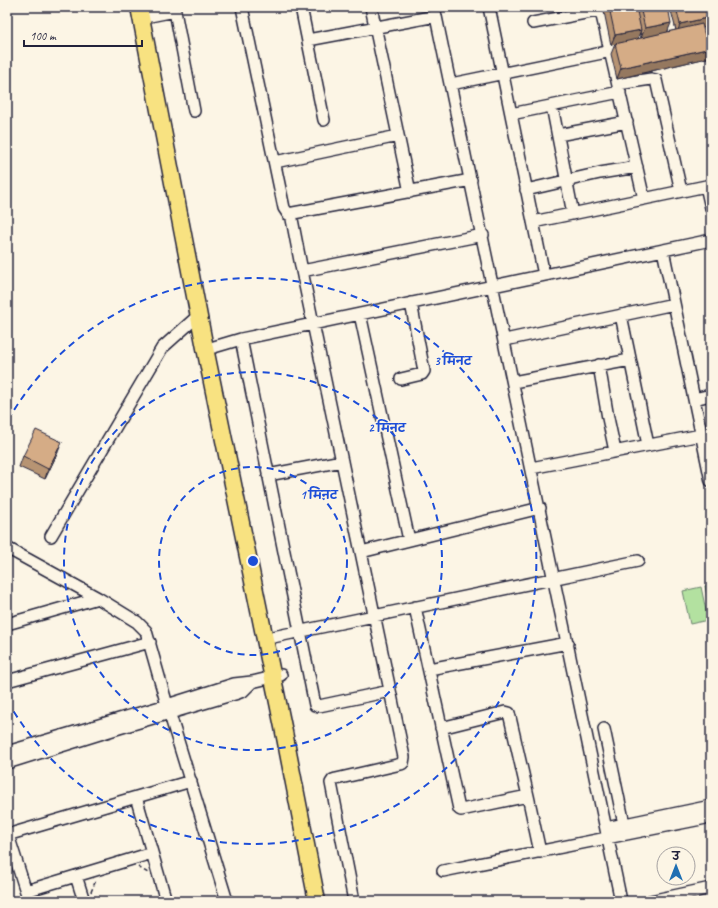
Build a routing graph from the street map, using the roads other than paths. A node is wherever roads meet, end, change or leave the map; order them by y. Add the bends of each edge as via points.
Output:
1 (242, 7) edge
2 (301, 7) edge
3 (371, 7) edge
4 (489, 7) edge
5 (666, 7) edge
6 (601, 8) edge
7 (175, 9) edge
8 (145, 10) edge
9 (435, 11) edge
10 (533, 22) dead end
11 (376, 27) junction
12 (711, 29) edge
13 (308, 40) junction
14 (633, 46) edge
15 (610, 51) junction
16 (503, 73) junction
17 (451, 84) junction
18 (619, 88) junction
19 (552, 106) junction
20 (194, 111) dead end
21 (511, 114) junction
22 (324, 120) dead end
23 (626, 122) junction
24 (558, 135) junction
25 (398, 136) junction
26 (275, 162) junction
27 (637, 167) junction
28 (471, 180) junction
29 (567, 180) junction
30 (708, 185) edge
31 (526, 190) junction
32 (681, 191) junction
33 (410, 192) junction
34 (644, 199) junction
35 (711, 208) edge
36 (291, 214) junction
37 (573, 214) junction
38 (533, 222) junction
39 (483, 235) junction
40 (711, 240) edge
41 (663, 250) junction
42 (302, 271) junction
43 (544, 275) junction
44 (493, 286) junction
45 (411, 303) junction
46 (674, 304) junction
47 (360, 314) junction
48 (199, 315) junction
49 (621, 315) junction
50 (313, 324) junction
51 (241, 339) junction
52 (505, 340) junction
53 (214, 346) junction
54 (630, 360) junction
55 (599, 365) junction
56 (401, 379) dead end
57 (513, 382) junction
58 (711, 395) edge
59 (694, 399) junction
60 (701, 435) junction
61 (648, 445) junction
62 (615, 451) junction
63 (342, 461) junction
64 (531, 468) junction
65 (268, 475) junction
66 (711, 481) edge
67 (540, 508) junction
68 (51, 536) dead end
69 (409, 540) junction
70 (7, 548) edge
71 (360, 552) junction
72 (638, 561) dead end
73 (554, 577) junction
74 (98, 598) junction
75 (415, 607) junction
76 (374, 616) junction
77 (7, 624) edge
78 (299, 631) junction
79 (273, 637) junction
80 (150, 642) junction
81 (568, 643) junction
82 (429, 670) junction
83 (277, 676) junction
84 (7, 681) edge
85 (390, 691) junction
86 (168, 709) junction
87 (441, 728) junction
88 (604, 728) dead end
89 (7, 752) edge
90 (7, 763) edge
91 (191, 781) junction
92 (528, 796) junction
93 (136, 797) junction
94 (711, 806) edge
95 (711, 817) edge
96 (624, 824) junction
97 (607, 833) junction
98 (8, 835) edge
99 (540, 852) junction
100 (152, 853) junction
101 (443, 871) dead end
102 (76, 876) junction
103 (711, 888) edge
104 (27, 896) edge
105 (87, 898) edge
106 (673, 899) edge
107 (166, 901) edge
108 (227, 901) edge
109 (317, 901) edge
110 (326, 901) edge
111 (354, 901) edge
112 (621, 901) edge
113 (650, 901) edge

1 - 26 street
2 - 13 street
3 - 11 street
4 - 16 street
5 - 12 street via 667,39
6 - 10 street
6 - 15 street
7 - 8 street
7 - 20 street
8 - 48 highway
8 - 53 highway
9 - 11 street
9 - 17 street
11 - 13 street
11 - 25 street
13 - 22 street
14 - 15 street
15 - 16 street
15 - 18 street
16 - 17 street
16 - 21 street
17 - 28 street
18 - 19 street
18 - 23 street
18 - 32 street via 651,79 656,80
19 - 21 street
19 - 24 street
21 - 31 street
23 - 24 street
23 - 27 street
24 - 29 street
25 - 26 street
25 - 33 street
26 - 36 street via 284,208
27 - 29 street
27 - 34 street
28 - 33 street
28 - 39 street
29 - 31 street
29 - 37 street
30 - 32 street
30 - 35 street
31 - 38 street
32 - 34 street
33 - 36 street
34 - 37 street
36 - 42 street
37 - 38 street
38 - 43 street
39 - 42 street
39 - 44 street
40 - 41 street
41 - 43 street
41 - 46 street
42 - 50 street
43 - 44 street
44 - 45 street
44 - 52 street
45 - 47 street
45 - 56 street via 424,371 422,374
46 - 49 street
46 - 59 street
47 - 50 street
47 - 69 street
48 - 68 street via 162,348
48 - 83 highway
49 - 52 street
49 - 54 street
50 - 51 street
50 - 63 street
51 - 53 street
51 - 65 street
52 - 57 street
53 - 79 highway
54 - 55 street
54 - 61 street
55 - 57 street
55 - 62 street
57 - 64 street
58 - 59 street
59 - 60 street
60 - 61 street
60 - 66 street
61 - 62 street
62 - 64 street
63 - 65 street
63 - 71 street
64 - 67 street
65 - 78 street
67 - 69 street
67 - 73 street
69 - 71 street
70 - 74 street
71 - 76 street
72 - 73 street
73 - 75 street
73 - 81 street
74 - 77 street
74 - 80 street via 142,626
75 - 76 street
75 - 82 street
76 - 78 street
76 - 85 street
78 - 79 street
78 - 85 street via 315,705
79 - 83 highway
80 - 84 street
80 - 86 street
81 - 82 street
81 - 97 street
82 - 87 street
83 - 86 street via 234,684
83 - 109 highway
83 - 110 highway
85 - 111 street via 404,756 403,763 336,779 331,783
86 - 89 street
86 - 90 street via 119,728
86 - 91 street
87 - 92 street via 460,810
87 - 92 street via 509,713
88 - 96 street
91 - 93 street
91 - 108 street
92 - 99 street
93 - 98 street
93 - 100 street
94 - 96 street
95 - 97 street
96 - 97 street
97 - 99 street
97 - 112 street
98 - 104 street
99 - 101 street
100 - 102 street
100 - 107 street
102 - 104 street
102 - 105 street
103 - 106 street
106 - 113 street

